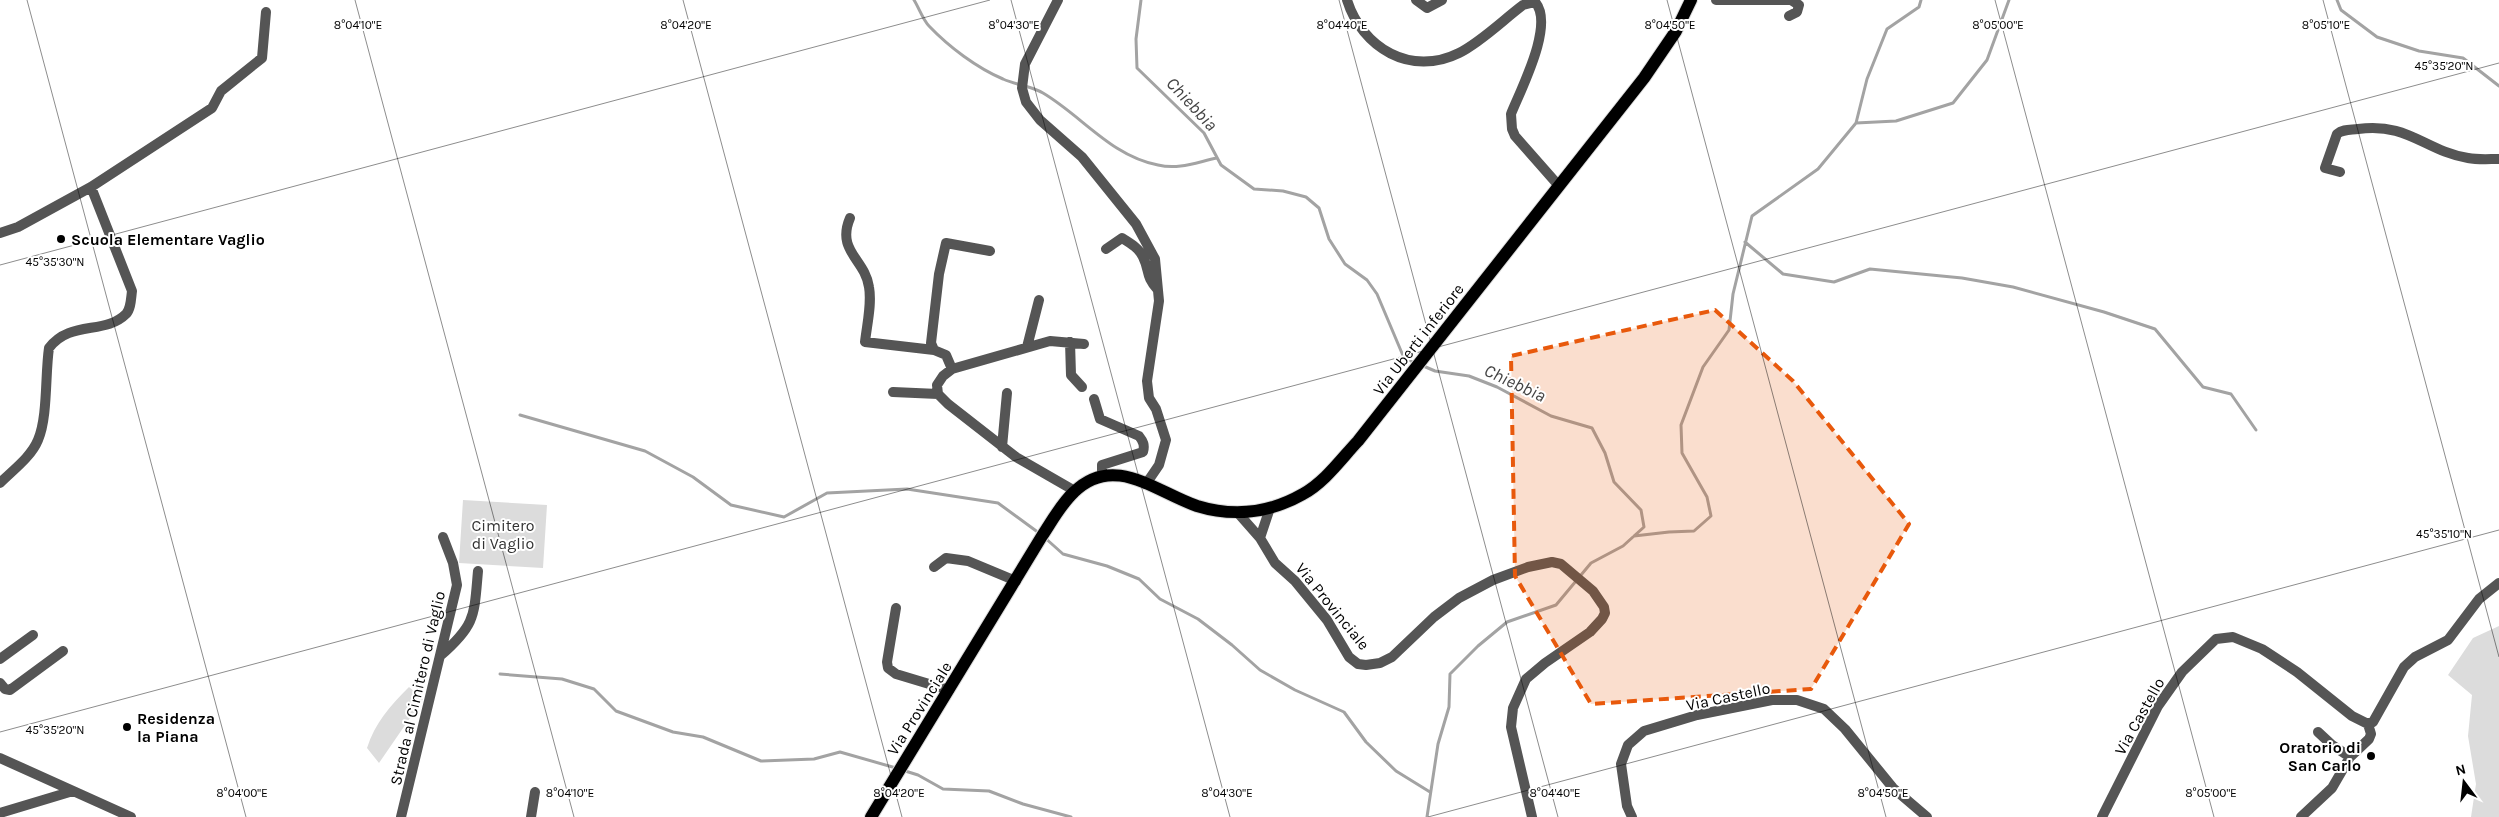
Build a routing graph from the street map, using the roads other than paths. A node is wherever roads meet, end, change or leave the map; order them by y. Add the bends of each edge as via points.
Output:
1 (1058, 0) edge
2 (1347, 0) edge
3 (1416, 0) edge
4 (1442, 0) edge
5 (1690, 0) edge
6 (1716, 0) edge
7 (1534, 1) edge
8 (266, 12) dead end
9 (1789, 16) dead end
10 (2499, 159) edge
11 (2340, 172) dead end
12 (1559, 186) junction
13 (91, 187) junction
14 (850, 218) dead end
15 (0, 232) edge
16 (1106, 249) dead end
17 (990, 251) dead end
18 (1158, 290) junction
19 (1039, 300) dead end
20 (1070, 342) junction
21 (1084, 344) dead end
22 (1027, 347) junction
23 (934, 350) junction
24 (952, 369) junction
25 (1082, 386) dead end
26 (893, 392) dead end
27 (1007, 393) dead end
28 (938, 394) junction
29 (1094, 399) dead end
30 (1002, 447) junction
31 (1102, 476) junction
32 (0, 482) edge
33 (1146, 484) junction
34 (1075, 491) junction
35 (1270, 508) junction
36 (1238, 513) junction
37 (443, 537) dead end
38 (1260, 538) junction
39 (934, 568) dead end
40 (478, 571) dead end
41 (1016, 582) junction
42 (2499, 583) edge
43 (896, 608) dead end
44 (33, 635) dead end
45 (63, 651) dead end
46 (440, 656) junction
47 (0, 659) edge
48 (0, 683) edge
49 (949, 690) junction
50 (2368, 724) junction
51 (2318, 732) dead end
52 (2350, 757) junction
53 (0, 758) edge
54 (73, 791) junction
55 (535, 792) dead end
56 (0, 812) edge
57 (131, 817) edge
58 (401, 817) edge
59 (531, 817) edge
60 (871, 817) edge
61 (1532, 817) edge
62 (1632, 817) edge
63 (1927, 817) edge
64 (2102, 817) edge
65 (2301, 817) edge

1 - 18 street via 1025,64 1023,94 1040,120 1082,157 1136,224 1155,259
2 - 7 street via 1356,22 1369,40 1390,55 1411,60 1438,60 1459,53
3 - 4 street via 1427,8
5 - 12 main road, Via Uberti inferiore via 1663,51
6 - 9 street via 1791,0 1799,5 1797,12
7 - 12 street via 1541,10 1542,30 1511,114 1512,128 1515,136
8 - 13 street via 262,58 221,91 212,108
10 - 11 street via 2468,158 2440,150 2392,128 2373,126 2341,130 2337,134 2325,168
12 - 35 main road, Via Uberti inferiore via 1358,441 1323,479 1305,493
13 - 15 street via 18,227
13 - 32 street via 132,292 130,305 127,314 113,322 64,333 56,338 49,348 39,440
14 - 23 street via 846,232 849,247 869,285 865,342
16 - 18 street via 1122,238 1136,247 1143,256 1149,281
17 - 23 street via 946,243 934,306 931,343
18 - 33 street via 1147,381 1149,398 1166,440 1159,465
19 - 22 street
20 - 21 street
20 - 22 street via 1050,341
20 - 25 street via 1071,375
22 - 24 street
23 - 24 street via 946,354
24 - 28 street via 937,385
26 - 28 street
27 - 30 street
28 - 30 street
29 - 31 street via 1100,419 1139,436 1144,447 1143,452 1102,465
30 - 34 street
31 - 33 main road, Via Uberti inferiore via 1125,476
31 - 34 main road, Via Uberti inferiore
33 - 36 main road, Via Uberti inferiore via 1196,506
34 - 41 main road, Via Provinciale via 1042,536
35 - 36 main road, Via Uberti inferiore
35 - 38 street
36 - 38 street, Via Provinciale
37 - 46 street, Strada al Cimitero di Vaglio via 457,585
38 - 61 street, Via Provinciale via 1275,563 1295,581 1326,620 1349,657 1358,664 1380,663 1392,657 1459,598 1528,567 1552,562 1561,564 1588,587 1604,607 1602,618 1590,632 1526,679 1513,708 1511,727
39 - 41 street via 946,558 968,561
40 - 46 street via 474,616 458,640
41 - 49 main road, Via Provinciale
42 - 50 street via 2479,599 2448,640 2415,657 2404,667 2373,722
43 - 49 street via 886,662 888,668 896,674
44 - 47 street
45 - 48 street via 10,690 4,689
46 - 58 street, Strada al Cimitero di Vaglio
49 - 60 main road, Via Provinciale
50 - 52 street via 2369,739
50 - 64 street, Via Castello via 2352,716 2262,649 2233,637 2216,639 2182,672 2158,706
51 - 52 street
52 - 65 street via 2332,788
53 - 54 street
54 - 56 street
54 - 57 street
55 - 59 street
62 - 63 street, Via Castello via 1626,806 1621,764 1628,745 1644,731 1697,715 1772,700 1797,700 1824,710 1845,729 1893,788

